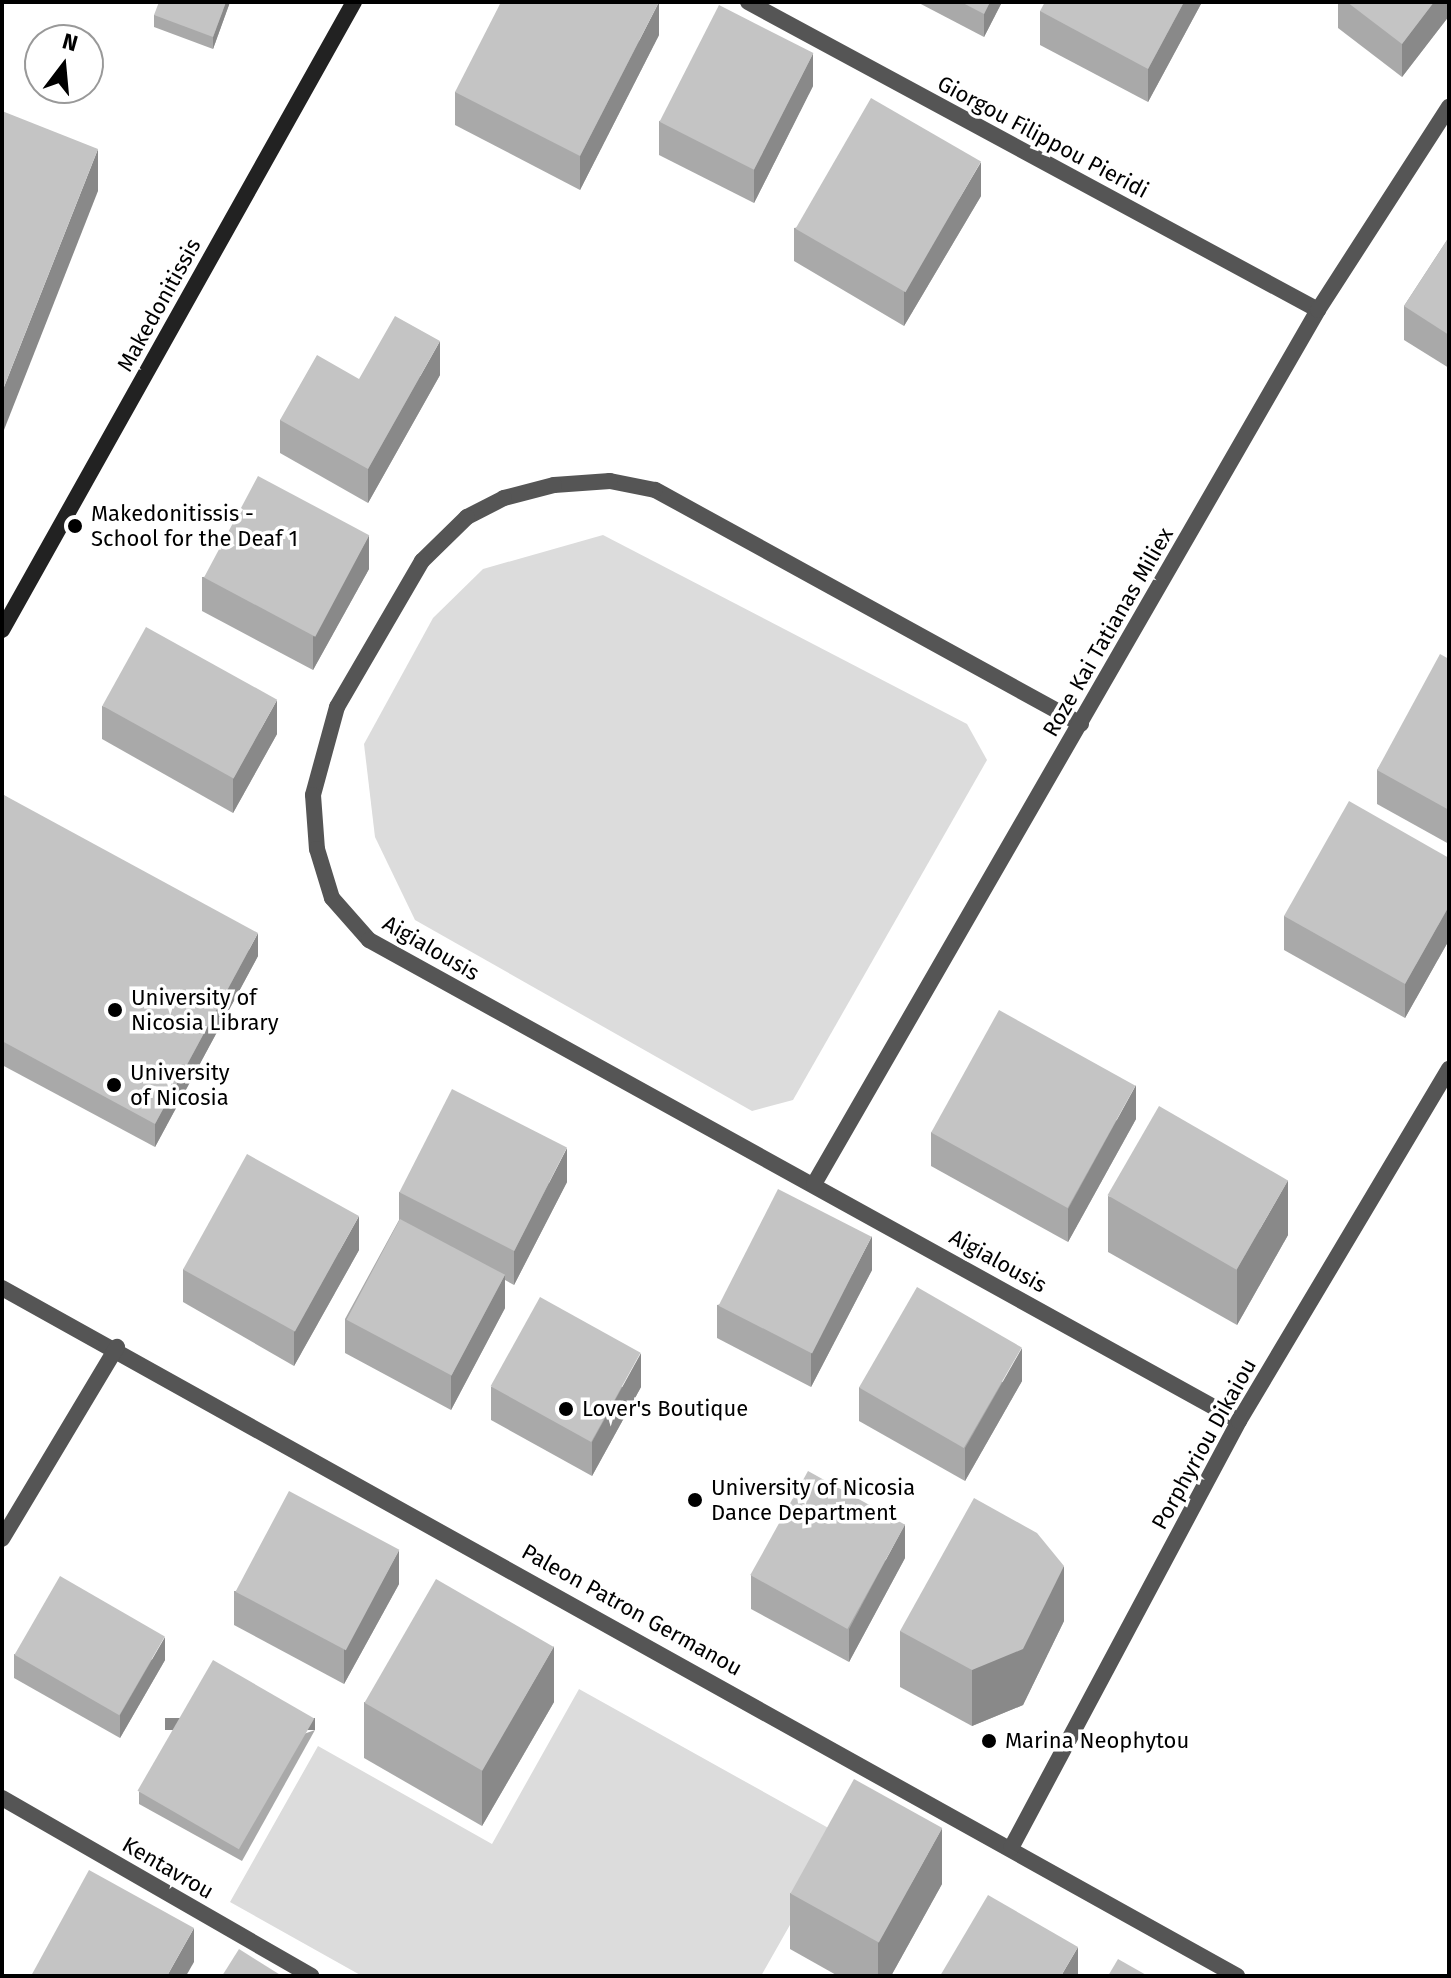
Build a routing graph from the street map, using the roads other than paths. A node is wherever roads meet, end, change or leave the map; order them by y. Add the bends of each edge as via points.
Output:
1 (354, 2) edge
2 (748, 2) edge
3 (1449, 107) edge
4 (1318, 310) junction
5 (2, 630) edge
6 (1081, 724) junction
7 (1449, 1069) edge
8 (814, 1184) junction
9 (2, 1288) edge
10 (117, 1347) junction
11 (1239, 1421) junction
12 (2, 1539) edge
13 (2, 1798) edge
14 (1011, 1848) junction
15 (311, 1976) edge
16 (1237, 1976) edge

1 - 5 main road, Makedonitissis
2 - 4 street, Giorgou Filippou Pieridi
3 - 4 street, Roze Kai Tatianas Miliex
4 - 6 street, Roze Kai Tatianas Miliex
6 - 8 street, Roze Kai Tatianas Miliex
6 - 8 street, Aigialousis via 715,519 655,490 610,481 554,485 504,498 467,517 422,561 337,707 313,795 317,849 332,898 369,940
7 - 11 street, Porphyriou Dikaiou
8 - 11 street, Aigialousis
9 - 10 street, Paleon Patron Germanou
10 - 12 street
10 - 14 street, Paleon Patron Germanou
11 - 14 street, Porphyriou Dikaiou
13 - 15 street, Kentavrou
14 - 16 street, Paleon Patron Germanou

